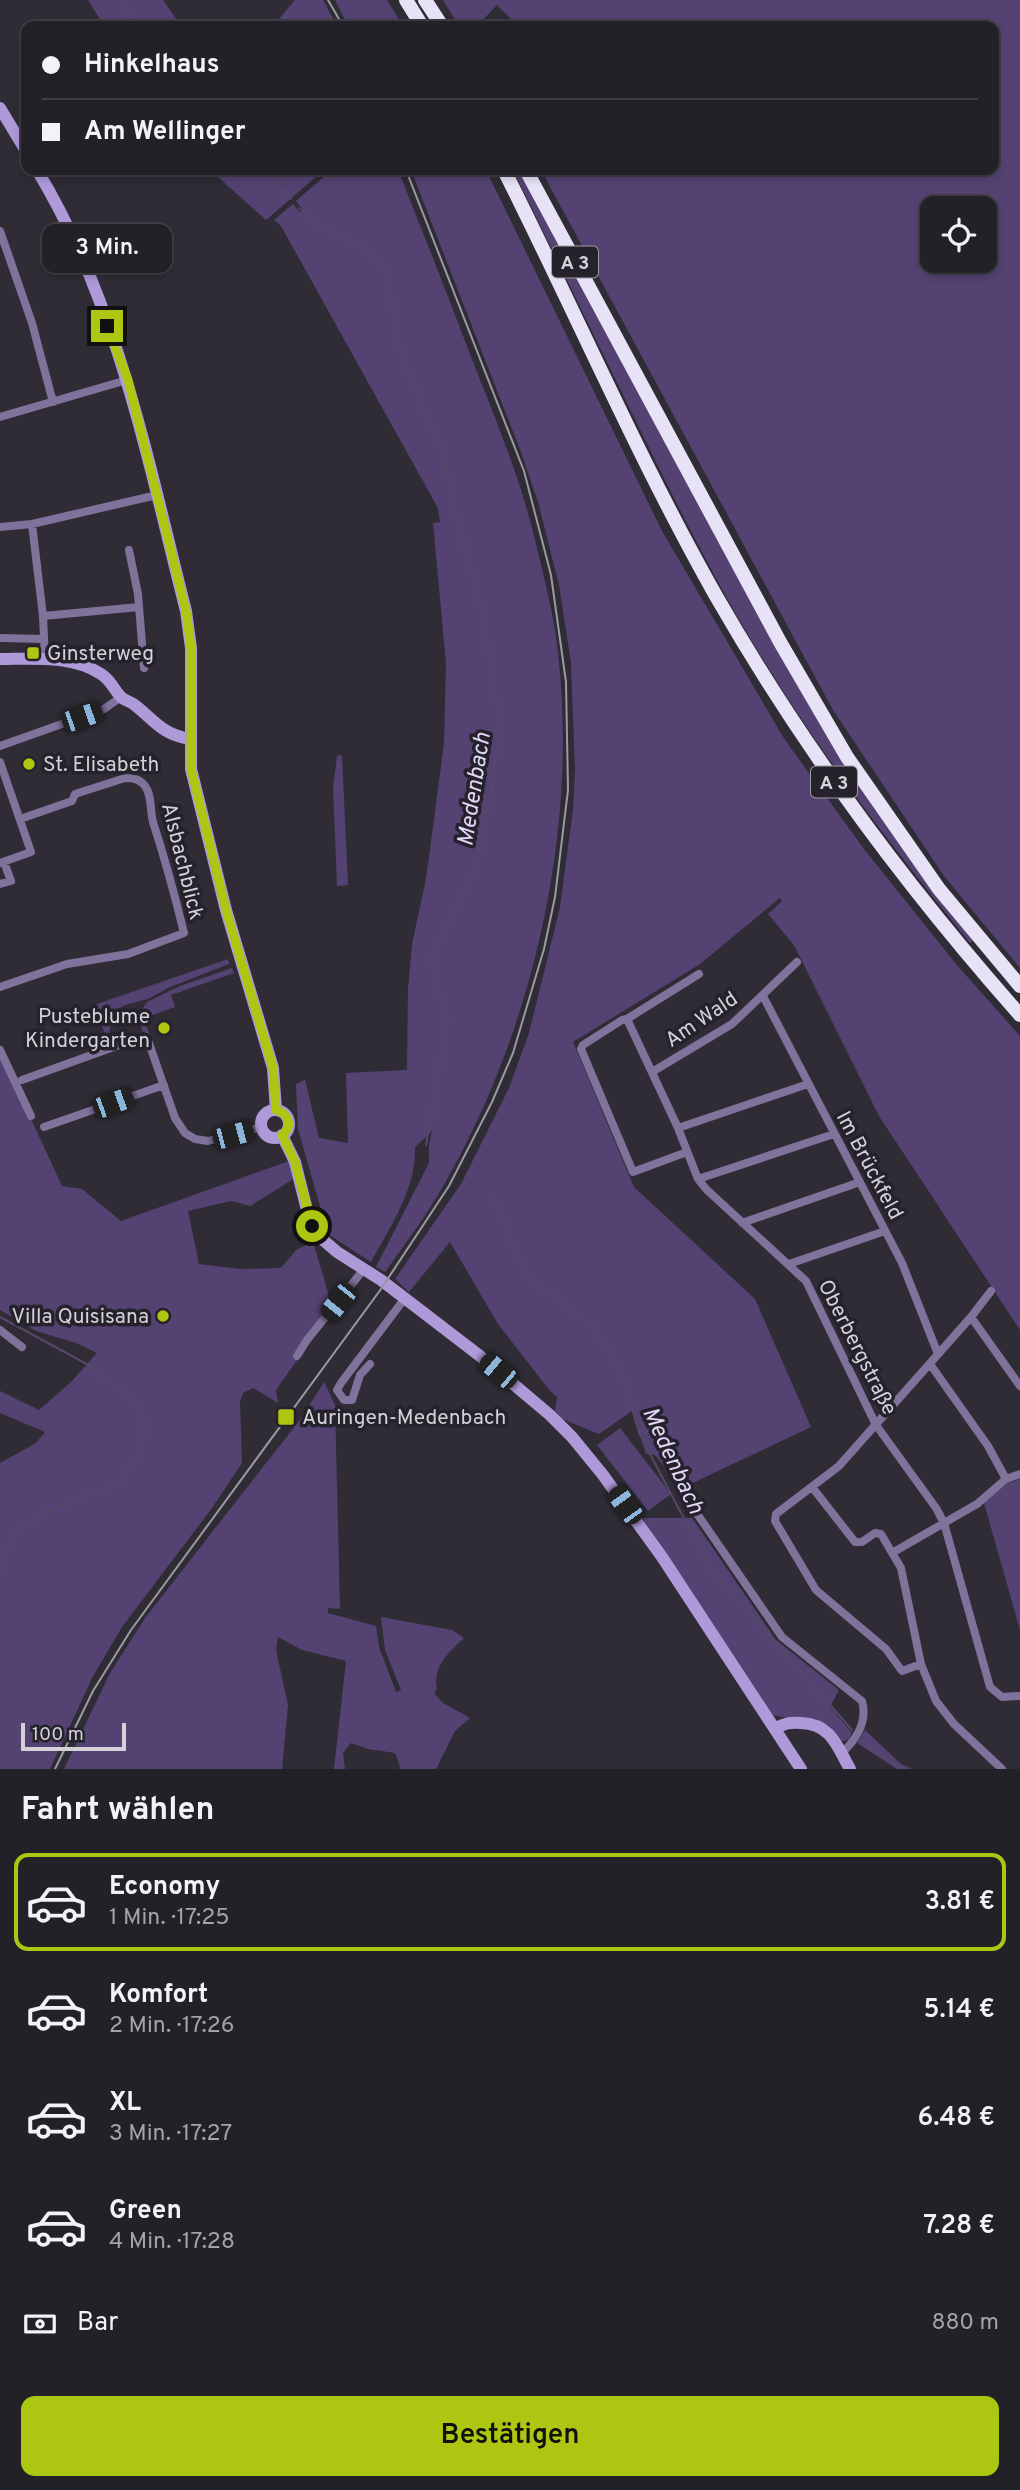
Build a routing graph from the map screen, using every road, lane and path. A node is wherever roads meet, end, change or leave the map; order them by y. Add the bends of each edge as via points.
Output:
1 (406, 0) edge
2 (425, 0) edge
3 (419, 21) edge
4 (439, 21) edge
5 (0, 108) edge
6 (21, 143) edge
7 (40, 175) edge
8 (506, 175) edge
9 (529, 175) edge
10 (0, 231) edge
11 (128, 380) junction
12 (53, 402) junction
13 (0, 417) edge
14 (156, 495) junction
15 (32, 524) junction
16 (0, 527) edge
17 (129, 550) dead end
18 (139, 607) junction
19 (43, 616) junction
20 (0, 638) edge
21 (44, 639) junction
22 (0, 659) edge
23 (45, 659) junction
24 (144, 668) dead end
25 (121, 697) junction
26 (190, 739) junction
27 (0, 746) edge
28 (0, 762) edge
29 (20, 819) junction
30 (2, 862) edge
31 (0, 884) edge
32 (797, 962) dead end
33 (699, 974) dead end
34 (1020, 986) edge
35 (0, 987) edge
36 (763, 996) junction
37 (1020, 1015) edge
38 (627, 1019) junction
39 (0, 1050) edge
40 (652, 1072) junction
41 (22, 1080) dead end
42 (808, 1084) junction
43 (164, 1085) junction
44 (276, 1110) junction
45 (31, 1116) dead end
46 (44, 1127) dead end
47 (262, 1127) junction
48 (678, 1128) junction
49 (834, 1134) junction
50 (282, 1135) junction
51 (687, 1152) junction
52 (698, 1179) junction
53 (860, 1182) junction
54 (741, 1223) junction
55 (885, 1231) junction
56 (789, 1264) junction
57 (364, 1269) junction
58 (991, 1290) dead end
59 (405, 1298) junction
60 (971, 1317) junction
61 (0, 1330) edge
62 (22, 1347) dead end
63 (938, 1354) junction
64 (297, 1356) dead end
65 (370, 1364) dead end
66 (930, 1364) junction
67 (1020, 1386) edge
68 (876, 1425) junction
69 (1020, 1474) edge
70 (1006, 1479) junction
71 (812, 1487) junction
72 (680, 1489) dead end
73 (944, 1523) junction
74 (892, 1553) junction
75 (921, 1664) junction
76 (1020, 1696) edge
77 (807, 1724) junction
78 (775, 1729) junction
79 (791, 1752) junction
80 (841, 1754) junction
81 (802, 1769) edge
82 (850, 1769) edge
83 (1003, 1769) edge

1 - 3 highway
2 - 4 highway
5 - 6 main road
7 - 11 main road via 68,224
8 - 37 highway, A 3 via 659,490 754,659 890,858
9 - 34 highway, A 3 via 840,746 939,889
10 - 12 street
11 - 12 street
11 - 14 main road
12 - 13 street
14 - 15 street
14 - 26 main road via 186,611 191,648
15 - 16 street
15 - 19 street
17 - 18 street
18 - 19 street
18 - 24 street
19 - 21 street
20 - 21 street
21 - 23 street
22 - 23 main road
23 - 25 main road via 73,662 99,673
25 - 26 main road via 168,734
25 - 27 street via 104,709
26 - 44 main road via 191,769 226,910 273,1068
28 - 29 street
29 - 30 street via 31,852
29 - 35 street, Alsbachblick via 125,778 141,782 147,788 184,933 128,954 67,964
30 - 31 street via 11,881
32 - 36 street, Am Wald
33 - 38 street, Am Wald
36 - 40 street, Am Wald via 732,1024
36 - 42 street, Im Brückfeld
38 - 40 street, Oberbergstraße
38 - 51 street, Am Wald via 581,1049 633,1172
39 - 45 street
40 - 48 street, Oberbergstraße
41 - 43 street via 139,1038 149,1043
42 - 48 street
42 - 49 street, Im Brückfeld
43 - 46 street
43 - 47 street via 178,1124 195,1139 214,1140
44 - 47 main road via 265,1115
44 - 50 main road via 289,1120
47 - 50 main road via 270,1136
48 - 51 street, Oberbergstraße
49 - 52 street
49 - 53 street, Im Brückfeld
50 - 57 main road via 316,1233
51 - 52 street, Oberbergstraße
52 - 54 street, Oberbergstraße
53 - 54 street
53 - 55 street, Im Brückfeld
54 - 56 street, Oberbergstraße
55 - 56 street
55 - 63 street, Im Brückfeld
56 - 68 street, Oberbergstraße via 812,1288
57 - 59 main road
57 - 64 street
58 - 60 street
59 - 65 street via 341,1383 337,1390 344,1400 356,1399 360,1375
59 - 78 main road via 550,1415 589,1456
60 - 63 street
60 - 67 street
61 - 62 street
63 - 66 street
66 - 68 street
66 - 70 street
68 - 71 street via 839,1466
68 - 73 street, Oberbergstraße
69 - 70 street
70 - 73 street via 977,1504
71 - 74 street via 855,1542 881,1534
71 - 75 street via 776,1514 775,1521 816,1590 886,1649 902,1671
72 - 80 street via 782,1637 862,1701 863,1722
73 - 74 street
73 - 76 street, Oberbergstraße via 988,1684 1002,1697
74 - 75 street via 901,1568
75 - 83 street via 936,1701
77 - 78 main road via 785,1732
77 - 79 main road via 791,1737
77 - 80 main road via 826,1730
78 - 79 main road
79 - 81 main road
80 - 82 main road

